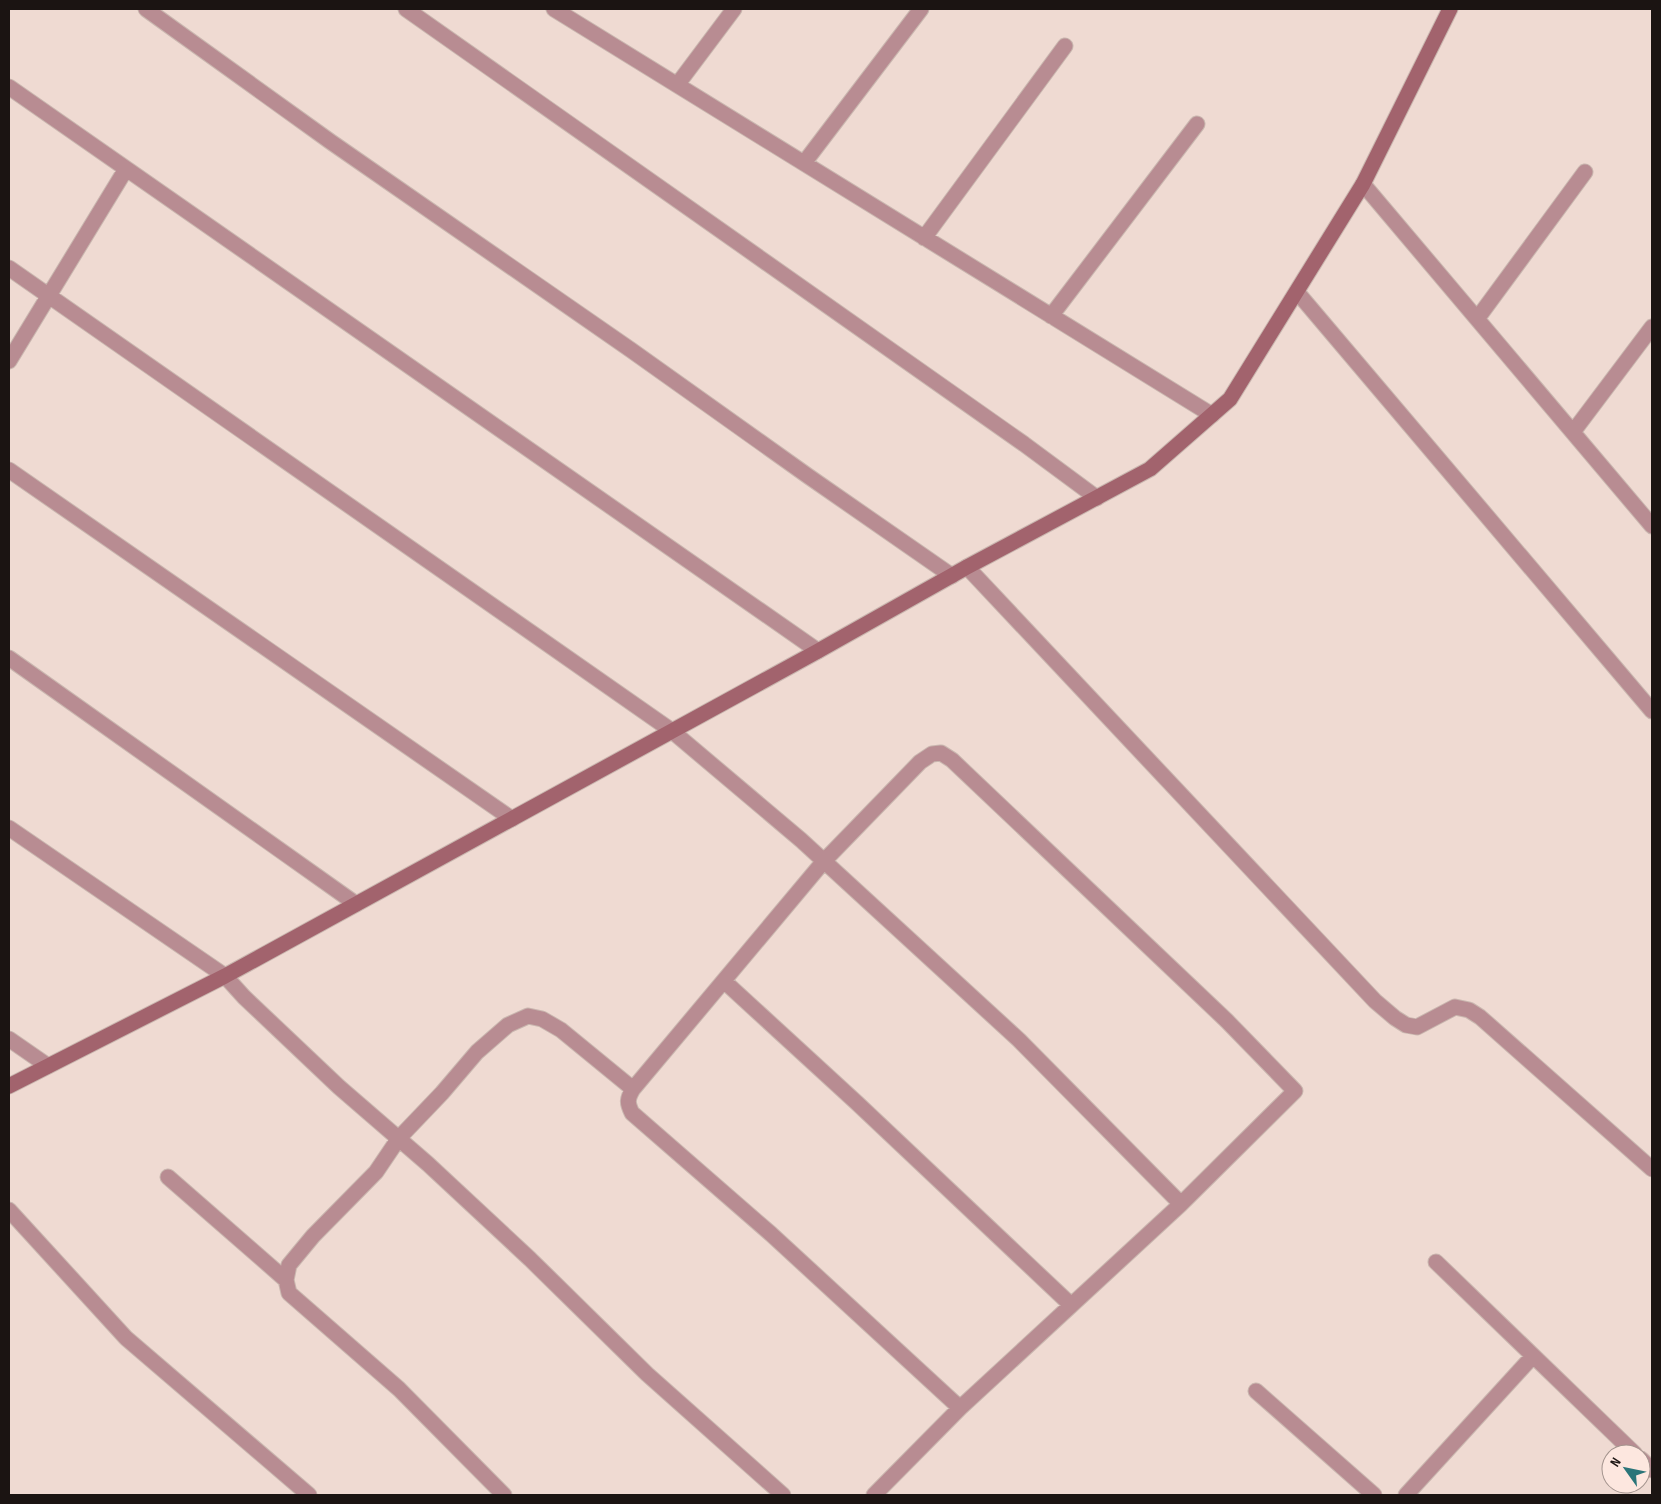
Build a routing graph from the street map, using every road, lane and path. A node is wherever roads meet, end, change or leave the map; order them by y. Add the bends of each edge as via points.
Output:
1 (146, 9) edge
2 (406, 9) edge
3 (554, 9) edge
4 (734, 9) edge
5 (921, 9) edge
6 (1450, 9) edge
7 (1065, 46) dead end
8 (677, 85) junction
9 (9, 87) edge
10 (1197, 124) dead end
11 (804, 163) junction
12 (126, 168) junction
13 (1585, 172) dead end
14 (1363, 184) junction
15 (924, 238) junction
16 (9, 268) edge
17 (1297, 292) junction
18 (49, 296) junction
19 (1051, 316) junction
20 (1477, 320) junction
21 (1652, 327) edge
22 (9, 361) edge
23 (1212, 416) junction
24 (1572, 432) junction
25 (9, 470) edge
26 (1097, 498) junction
27 (1652, 526) edge
28 (967, 567) junction
29 (952, 576) junction
30 (818, 651) junction
31 (9, 658) edge
32 (1652, 711) edge
33 (672, 731) junction
34 (512, 819) junction
35 (9, 828) edge
36 (824, 861) junction
37 (356, 904) junction
38 (225, 976) junction
39 (724, 981) junction
40 (9, 1039) edge
41 (48, 1066) junction
42 (9, 1086) edge
43 (633, 1089) junction
44 (399, 1138) junction
45 (1652, 1169) edge
46 (168, 1177) dead end
47 (1181, 1204) junction
48 (9, 1210) edge
49 (1436, 1262) dead end
50 (286, 1280) junction
51 (1071, 1305) junction
52 (1533, 1356) junction
53 (1256, 1391) dead end
54 (960, 1408) junction
55 (1625, 1444) edge
56 (309, 1495) edge
57 (504, 1495) edge
58 (783, 1495) edge
59 (874, 1495) edge
60 (1374, 1495) edge
61 (1406, 1495) edge

1 - 29 street
2 - 26 street
3 - 8 street
4 - 8 street
5 - 11 street
6 - 14 main road
7 - 15 street
8 - 11 street
9 - 12 street
10 - 19 street
11 - 15 street
12 - 18 street
12 - 30 street
13 - 20 street
14 - 17 main road
14 - 20 street
15 - 19 street
16 - 18 street
17 - 23 main road via 1230,400
17 - 32 street
18 - 22 street
18 - 33 street
19 - 23 street
20 - 24 street
21 - 24 street
23 - 26 main road via 1150,469
24 - 27 street
25 - 34 street
26 - 28 main road
28 - 29 main road
28 - 45 street via 1375,1001 1406,1025 1417,1027 1455,1007 1469,1010
29 - 30 main road
30 - 33 main road
31 - 37 street
33 - 34 main road
33 - 36 street
34 - 37 main road
35 - 38 street
36 - 39 street
36 - 47 street via 1019,1040
36 - 47 street via 920,762 940,753 985,789 1227,1020 1295,1091
37 - 38 main road
38 - 41 main road
38 - 44 street via 339,1087
39 - 43 street
39 - 51 street
40 - 41 street
41 - 42 main road
43 - 44 street via 561,1030 542,1019 528,1016 508,1025 477,1052
43 - 54 street via 628,1103 632,1113 771,1234
44 - 50 street via 376,1172 289,1265
44 - 58 street via 648,1374
46 - 50 street
47 - 51 street
48 - 56 street via 126,1338
49 - 52 street
50 - 57 street via 289,1294 399,1390
51 - 54 street
52 - 55 street
52 - 61 street
53 - 60 street
54 - 59 street

